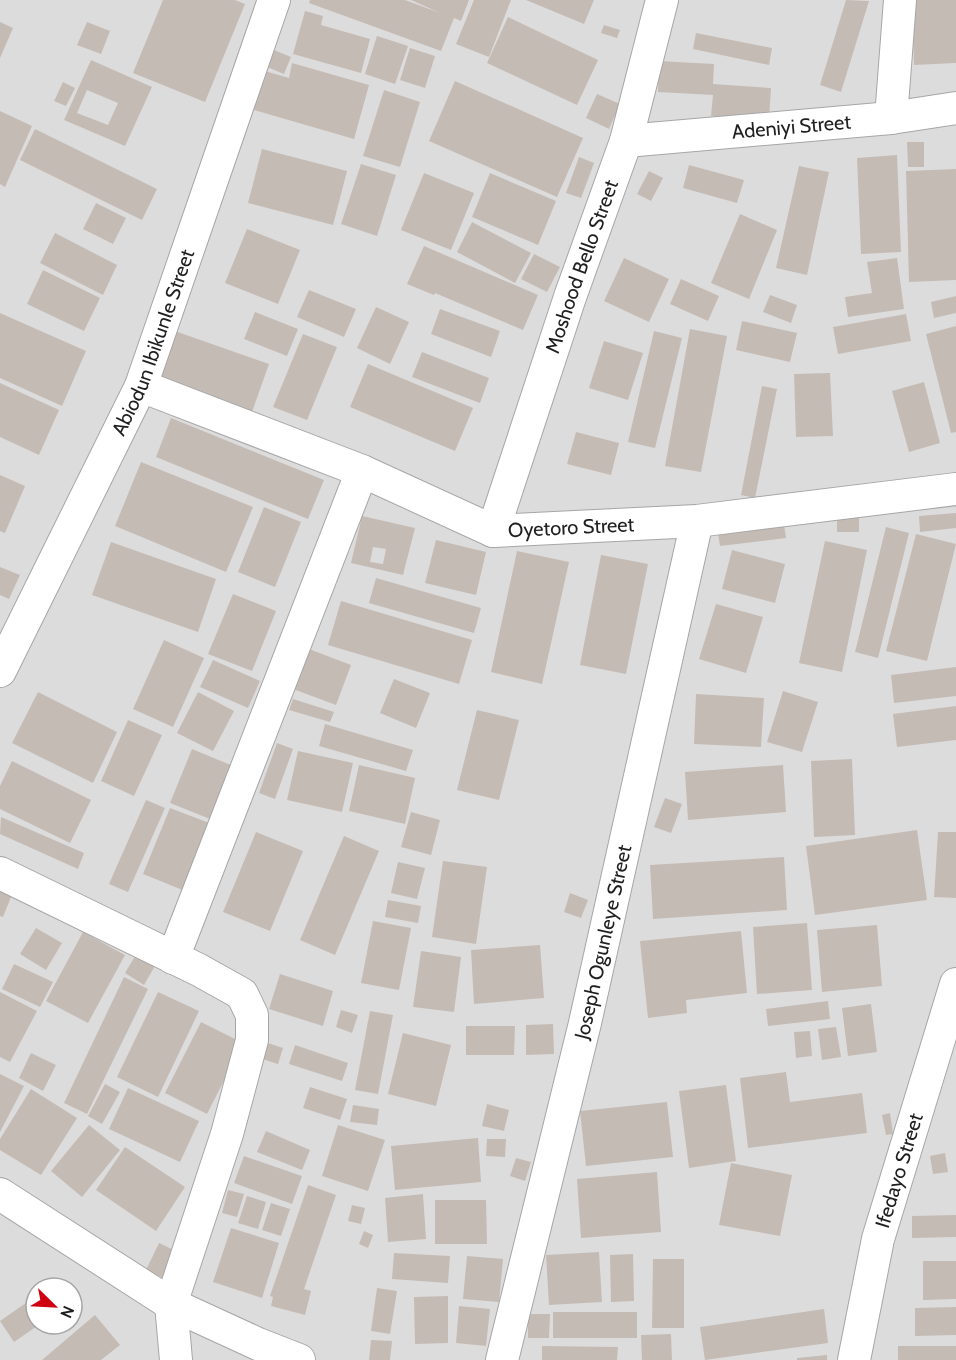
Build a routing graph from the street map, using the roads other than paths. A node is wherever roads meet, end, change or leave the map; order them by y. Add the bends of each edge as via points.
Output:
1 (274, 0) edge
2 (662, 0) edge
3 (900, 0) edge
4 (956, 108) edge
5 (891, 118) junction
6 (626, 141) junction
7 (141, 386) junction
8 (362, 471) junction
9 (956, 489) edge
10 (697, 521) junction
11 (493, 531) junction
12 (0, 671) edge
13 (0, 873) edge
14 (173, 958) junction
15 (956, 984) edge
16 (0, 1194) edge
17 (171, 1304) junction
18 (176, 1360) edge
19 (299, 1360) edge
20 (502, 1360) edge
21 (854, 1360) edge

1 - 7 street, Abiodun Ibikunle Street
2 - 6 street, Moshood Bello Street
3 - 5 street
4 - 5 street, Adeniyi Street
5 - 6 street, Adeniyi Street
6 - 11 street, Moshood Bello Street
7 - 8 street, Oyetoro Street
7 - 12 street, Abiodun Ibikunle Street
8 - 11 street, Oyetoro Street
8 - 14 street
9 - 10 street, Oyetoro Street
10 - 11 street, Oyetoro Street
10 - 20 street, Joseph Ogunleye Street via 585,1023
13 - 14 street
14 - 17 street via 242,994 252,1016 252,1040
15 - 21 street, Ifedayo Street via 878,1239
16 - 17 street
17 - 18 street
17 - 19 street

